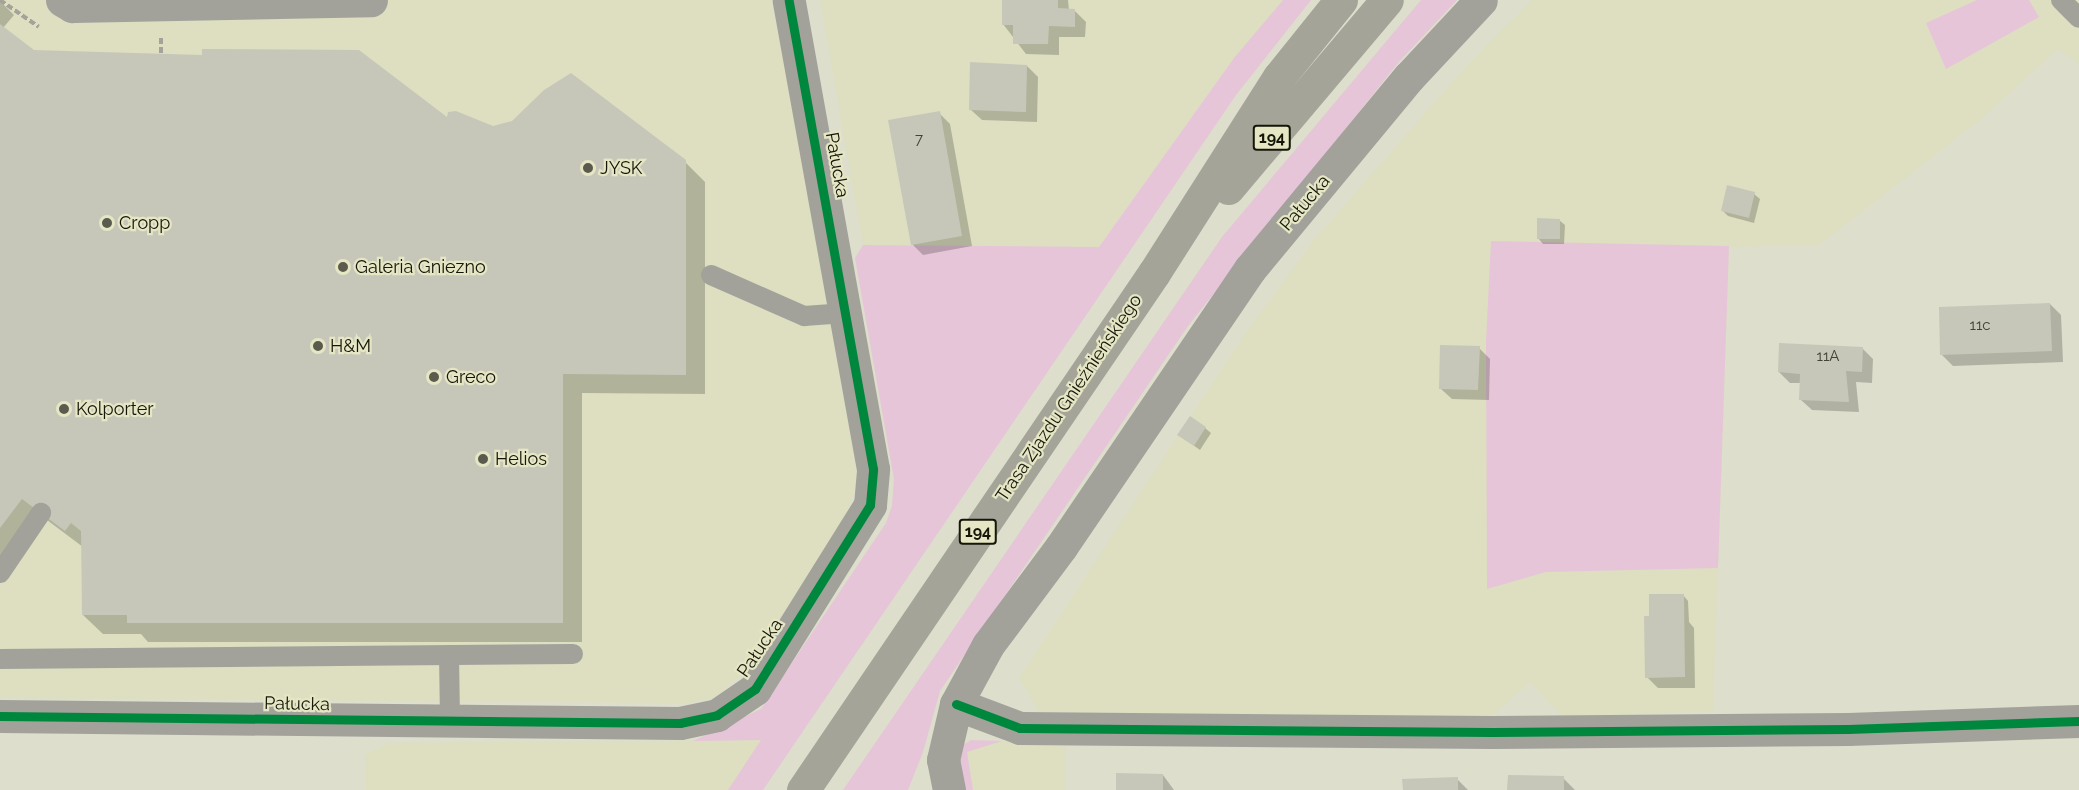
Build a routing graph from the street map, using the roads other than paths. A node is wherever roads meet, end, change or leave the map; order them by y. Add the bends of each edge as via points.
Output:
1 (62, 0) edge
2 (371, 0) edge
3 (789, 0) edge
4 (1341, 0) edge
5 (1387, 0) edge
6 (1481, 0) edge
7 (2061, 0) edge
8 (2079, 18) edge
9 (1154, 273) junction
10 (711, 275) dead end
11 (846, 313) junction
12 (41, 513) dead end
13 (0, 573) edge
14 (573, 654) dead end
15 (449, 655) junction
16 (0, 659) edge
17 (956, 704) junction
18 (0, 716) edge
19 (2079, 721) edge
20 (450, 722) junction
21 (941, 780) edge
22 (803, 790) edge

1 - 2 street via 72,6
3 - 11 street, Pałucka
4 - 9 main road, Trasa Zjazdu Gnieźnieńskiego / 194 via 1279,77
5 - 9 main road, Trasa Zjazdu Gnieźnieńskiego / 194
6 - 17 street, Pałucka via 1409,77 1250,269 1060,547 988,645
7 - 8 lane
9 - 22 main road, Trasa Zjazdu Gnieźnieńskiego / 194
10 - 11 lane via 804,316
11 - 20 street, Pałucka via 873,469 870,505 755,689 717,716 680,723
12 - 13 lane
14 - 15 lane
15 - 16 lane
15 - 20 lane
17 - 19 street via 1020,728 1492,732 1848,729
17 - 21 street, Pałucka
18 - 20 street, Pałucka

